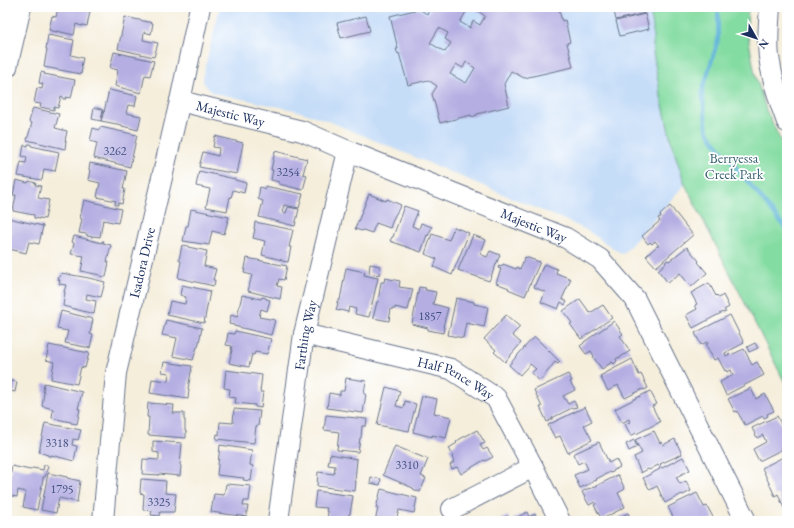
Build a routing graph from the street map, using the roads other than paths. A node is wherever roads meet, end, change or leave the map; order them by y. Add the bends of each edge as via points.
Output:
1 (20, 7) edge
2 (200, 7) edge
3 (770, 7) edge
4 (7, 67) edge
5 (180, 101) junction
6 (787, 122) edge
7 (348, 151) junction
8 (304, 334) junction
9 (533, 467) junction
10 (452, 509) dead end
11 (103, 521) edge
12 (278, 521) edge
13 (560, 521) edge
14 (746, 521) edge

1 - 4 street
2 - 5 street, Isadora Drive
3 - 6 street via 769,56 779,101
5 - 7 street, Majestic Way via 302,131
5 - 11 street, Isadora Drive via 116,374
7 - 8 street, Farthing Way
7 - 14 street, Majestic Way via 566,238 600,259 634,299
8 - 9 street, Half Pence Way via 451,369 496,398
8 - 12 street, Farthing Way
9 - 10 street
9 - 13 street, Half Pence Way

